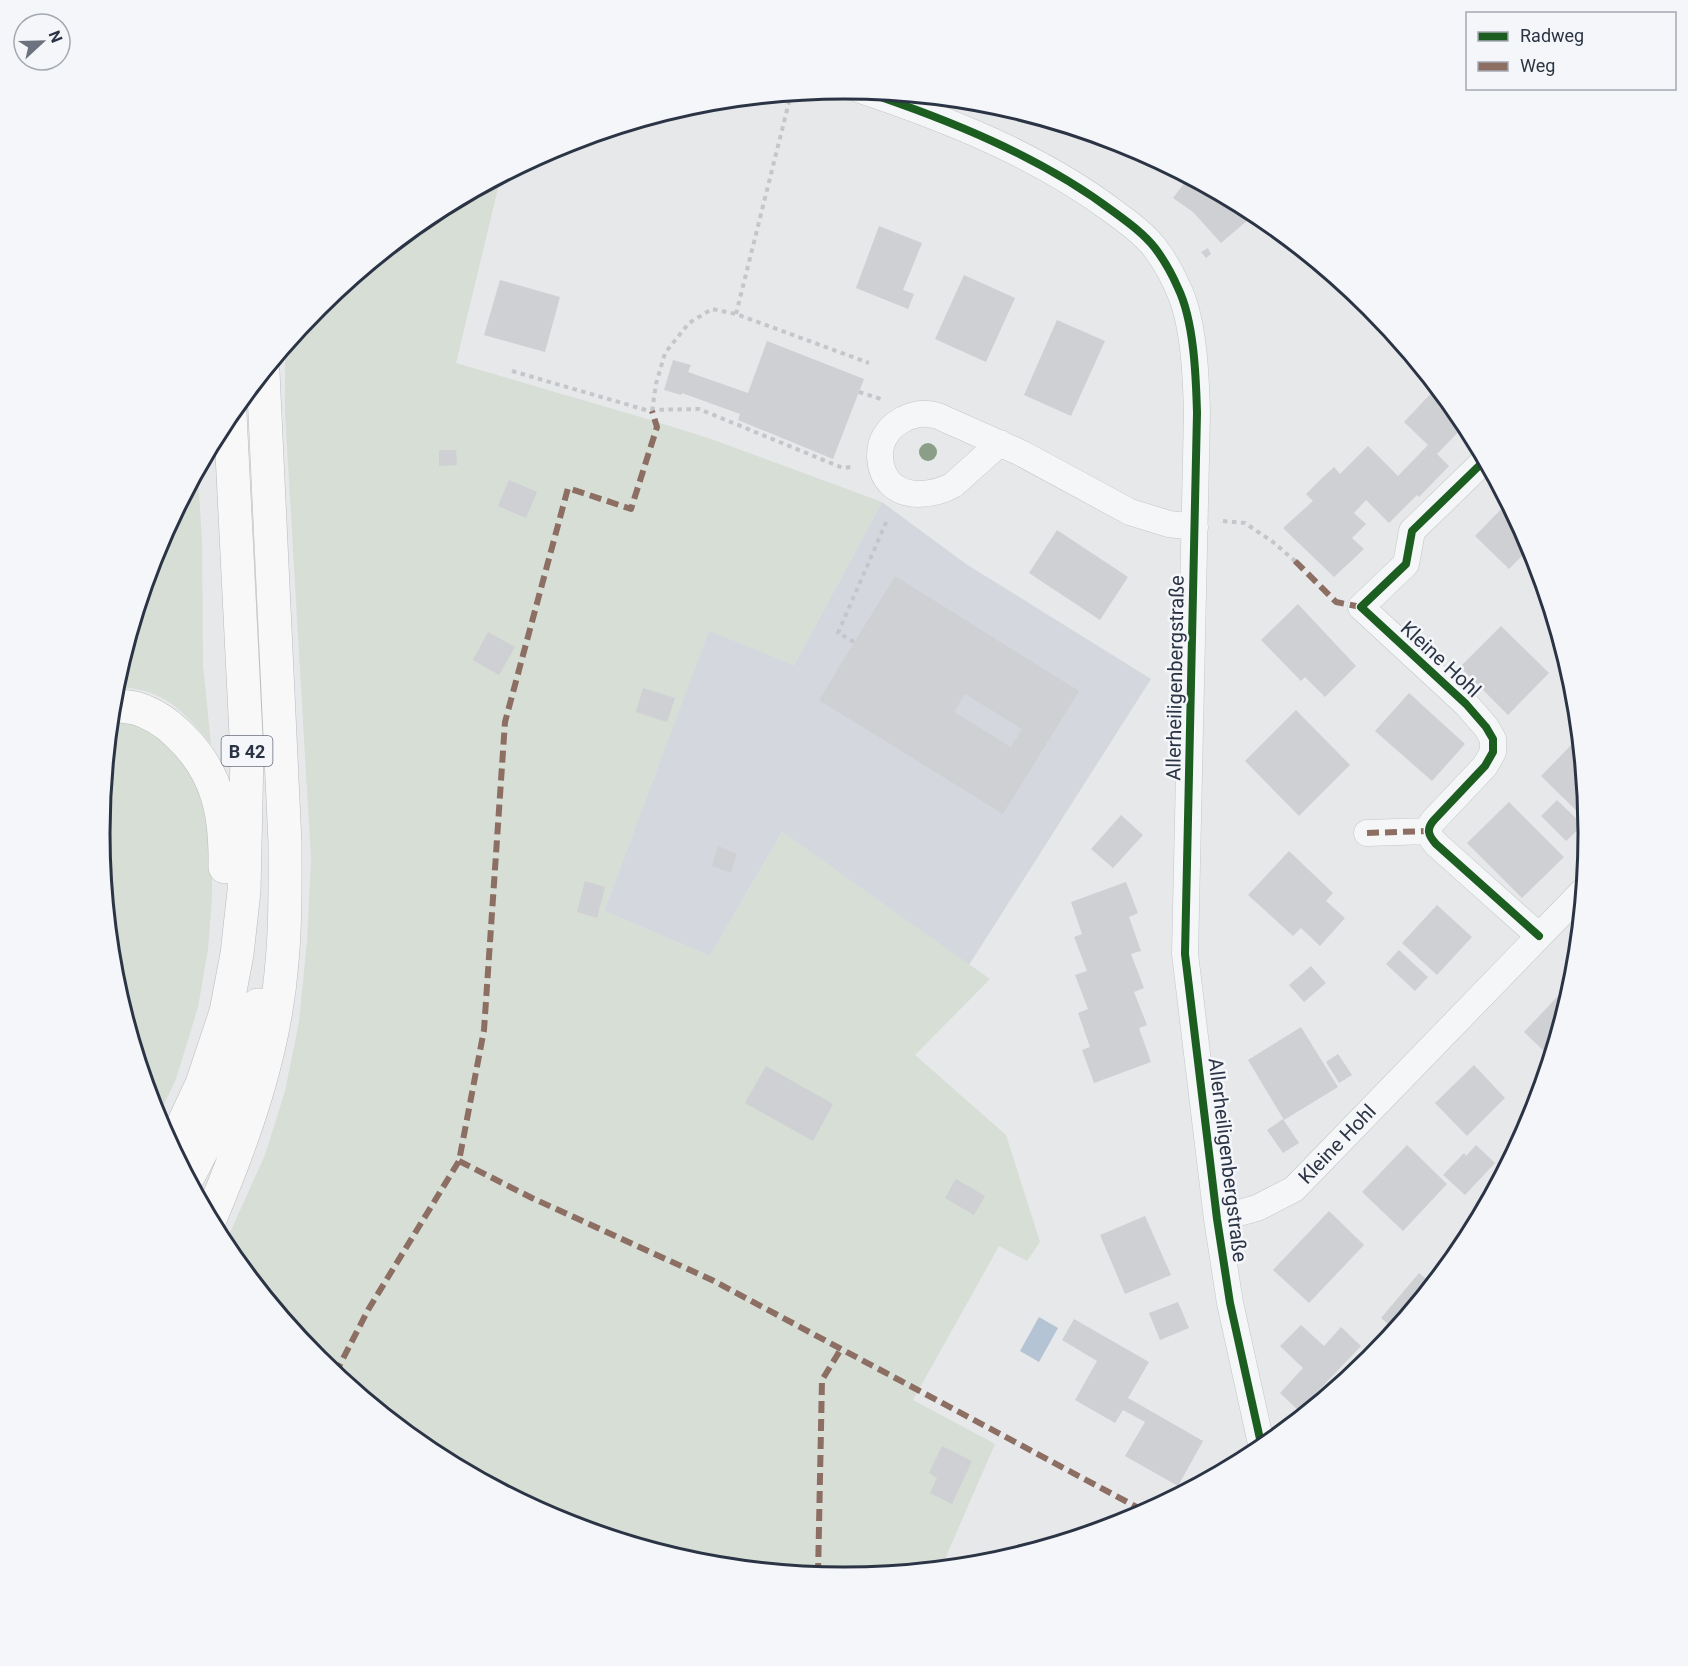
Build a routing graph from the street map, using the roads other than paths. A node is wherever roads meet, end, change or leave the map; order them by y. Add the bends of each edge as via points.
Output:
1 (891, 101) edge
2 (264, 384) edge
3 (231, 430) edge
4 (1000, 443) junction
5 (1480, 465) edge
6 (1195, 523) junction
7 (121, 706) edge
8 (1428, 831) junction
9 (1367, 832) dead end
10 (285, 843) junction
11 (1574, 900) edge
12 (1539, 936) junction
13 (202, 1084) junction
14 (177, 1138) edge
15 (192, 1170) edge
16 (214, 1210) edge
17 (1217, 1219) junction
18 (1260, 1437) edge

1 - 6 street, Allerheiligenbergstraße via 957,124 1091,194 1155,248 1180,290 1189,323 1197,405
2 - 10 highway, B 42
3 - 13 highway, B 42 via 247,755 246,856 237,954 226,1012
4 - 4 street via 938,416 922,414 906,418 890,429 880,450 880,460 893,486 923,494 953,485
4 - 6 street via 1130,512 1169,524
5 - 8 street, Kleine Hohl via 1412,531 1406,564 1361,607 1466,704 1492,739 1493,752 1485,766 1429,825
6 - 17 street, Allerheiligenbergstraße via 1185,954
7 - 13 highway, B 42 via 167,723 193,748 212,777 223,817 225,903
8 - 9 street
8 - 12 street via 1436,844
10 - 15 highway, B 42 via 278,908 250,1034 228,1095
10 - 16 highway via 282,962 275,1015 250,1117
11 - 12 street, Kleine Hohl
12 - 17 street, Kleine Hohl via 1294,1189 1257,1208
13 - 14 highway, B 42
17 - 18 street, Allerheiligenbergstraße via 1230,1303

